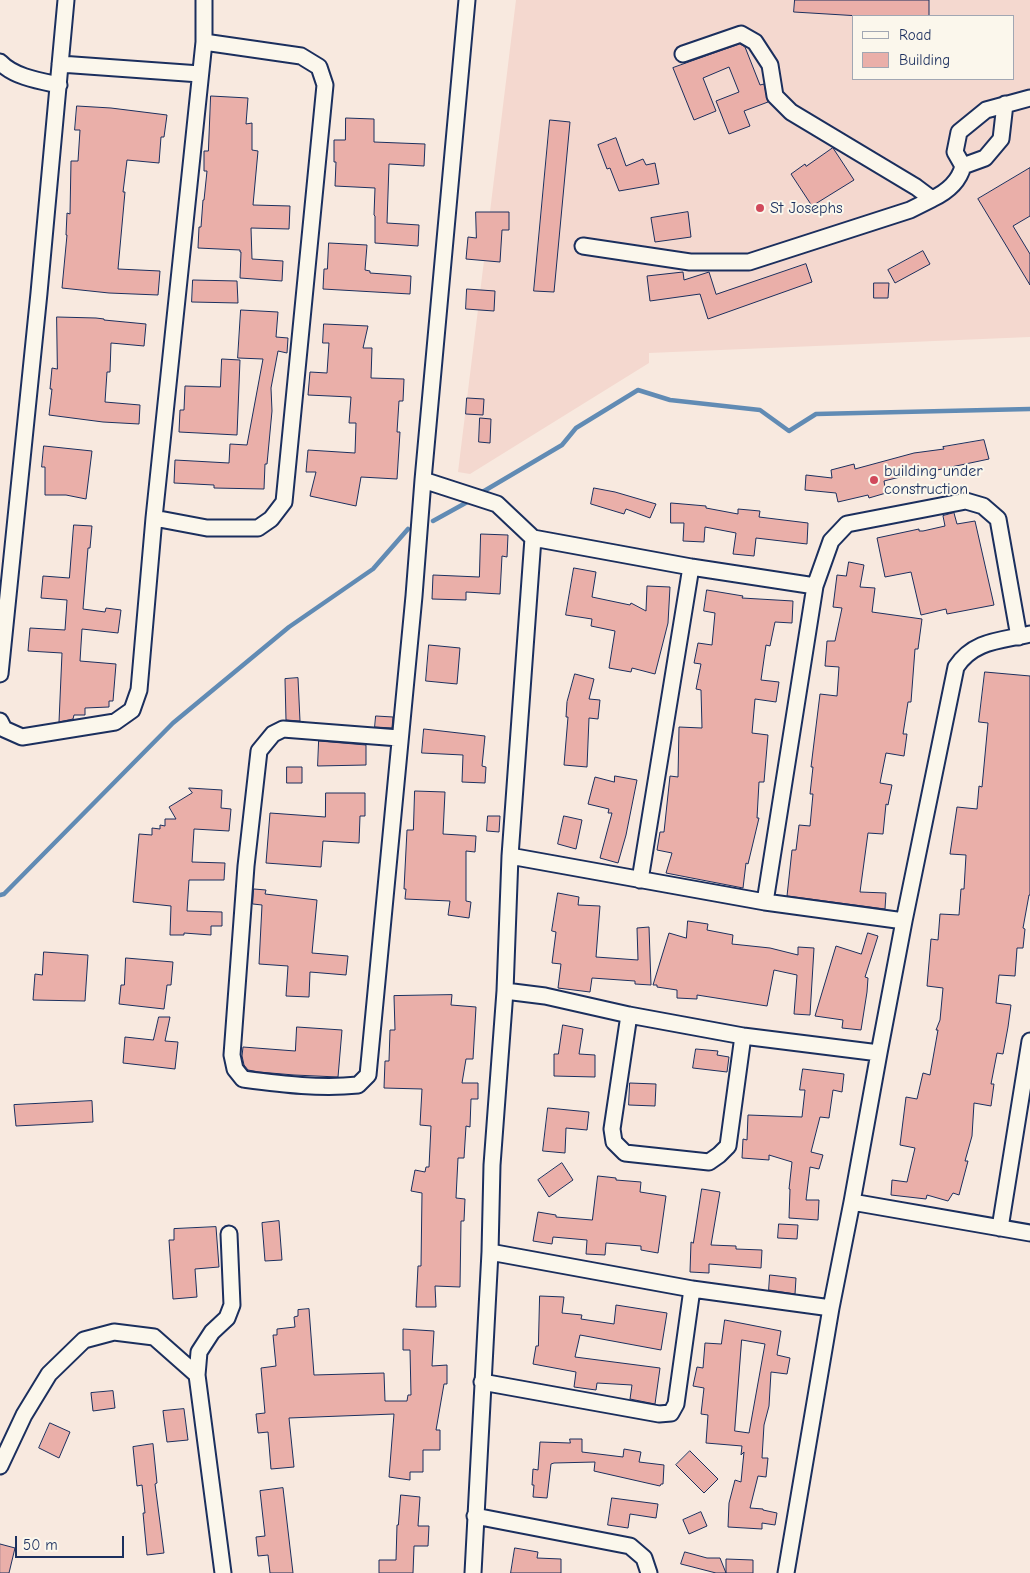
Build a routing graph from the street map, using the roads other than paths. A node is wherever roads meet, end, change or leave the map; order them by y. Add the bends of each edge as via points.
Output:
1 (66, 0) edge
2 (204, 0) edge
3 (467, 0) edge
4 (204, 42) junction
5 (684, 54) dead end
6 (0, 62) edge
7 (60, 64) junction
8 (200, 74) junction
9 (59, 85) junction
10 (1030, 98) edge
11 (1005, 104) junction
12 (963, 166) junction
13 (932, 199) junction
14 (583, 246) dead end
15 (423, 480) junction
16 (154, 518) junction
17 (533, 538) junction
18 (691, 567) junction
19 (815, 586) junction
20 (1024, 635) edge
21 (0, 674) edge
22 (0, 722) edge
23 (399, 738) junction
24 (510, 856) junction
25 (640, 880) junction
26 (765, 902) junction
27 (904, 921) junction
28 (505, 990) junction
29 (629, 1015) junction
30 (743, 1036) junction
31 (1030, 1041) edge
32 (879, 1053) junction
33 (852, 1202) junction
34 (1000, 1228) junction
35 (1030, 1233) edge
36 (229, 1234) dead end
37 (490, 1252) junction
38 (692, 1289) junction
39 (831, 1308) junction
40 (197, 1374) junction
41 (482, 1382) junction
42 (0, 1466) edge
43 (475, 1516) junction
44 (223, 1573) edge
45 (473, 1573) edge
46 (649, 1573) edge
47 (786, 1573) edge

1 - 7 street
2 - 4 street
3 - 15 street
4 - 8 street
4 - 16 street via 301,56 319,67 325,85 284,502 271,520 258,528 207,528
5 - 13 street via 741,34 755,42 770,65 775,96 791,112
6 - 9 street via 30,79
7 - 8 street
7 - 9 street
8 - 16 street
9 - 21 street
10 - 11 street
11 - 12 street via 1001,139 985,158
11 - 12 street via 986,110 959,132 955,152
12 - 13 street via 961,174 945,193
13 - 14 street via 910,210 749,262 690,262
15 - 17 street via 498,504
15 - 23 street
16 - 22 street via 139,690 132,710 114,722 22,737 4,730
17 - 18 street
17 - 24 street
18 - 19 street
18 - 25 street
19 - 20 street via 831,541 847,524 966,501 983,506 998,519
19 - 26 street
20 - 27 street via 978,646 956,667
23 - 23 street via 368,1075 358,1085 342,1087 298,1086 244,1079 235,1069 232,1055 246,866 259,751 273,734 283,729
24 - 25 street
24 - 28 street
25 - 26 street
26 - 27 street
27 - 32 street
28 - 29 street
28 - 37 street via 492,1165
29 - 30 street
29 - 30 street via 612,1129 614,1142 625,1153 708,1162 720,1156 728,1146
30 - 32 street
31 - 34 street
32 - 33 street
33 - 34 street
33 - 39 street
34 - 35 street
36 - 40 street via 232,1305 227,1318 212,1332 199,1352
37 - 38 street
37 - 41 street
38 - 39 street
38 - 41 street via 676,1404 671,1413 660,1414
39 - 47 street
40 - 42 street via 154,1337 114,1332 84,1340 49,1374 24,1415
40 - 44 street
41 - 43 street
43 - 45 street
43 - 46 street via 630,1546 644,1558

